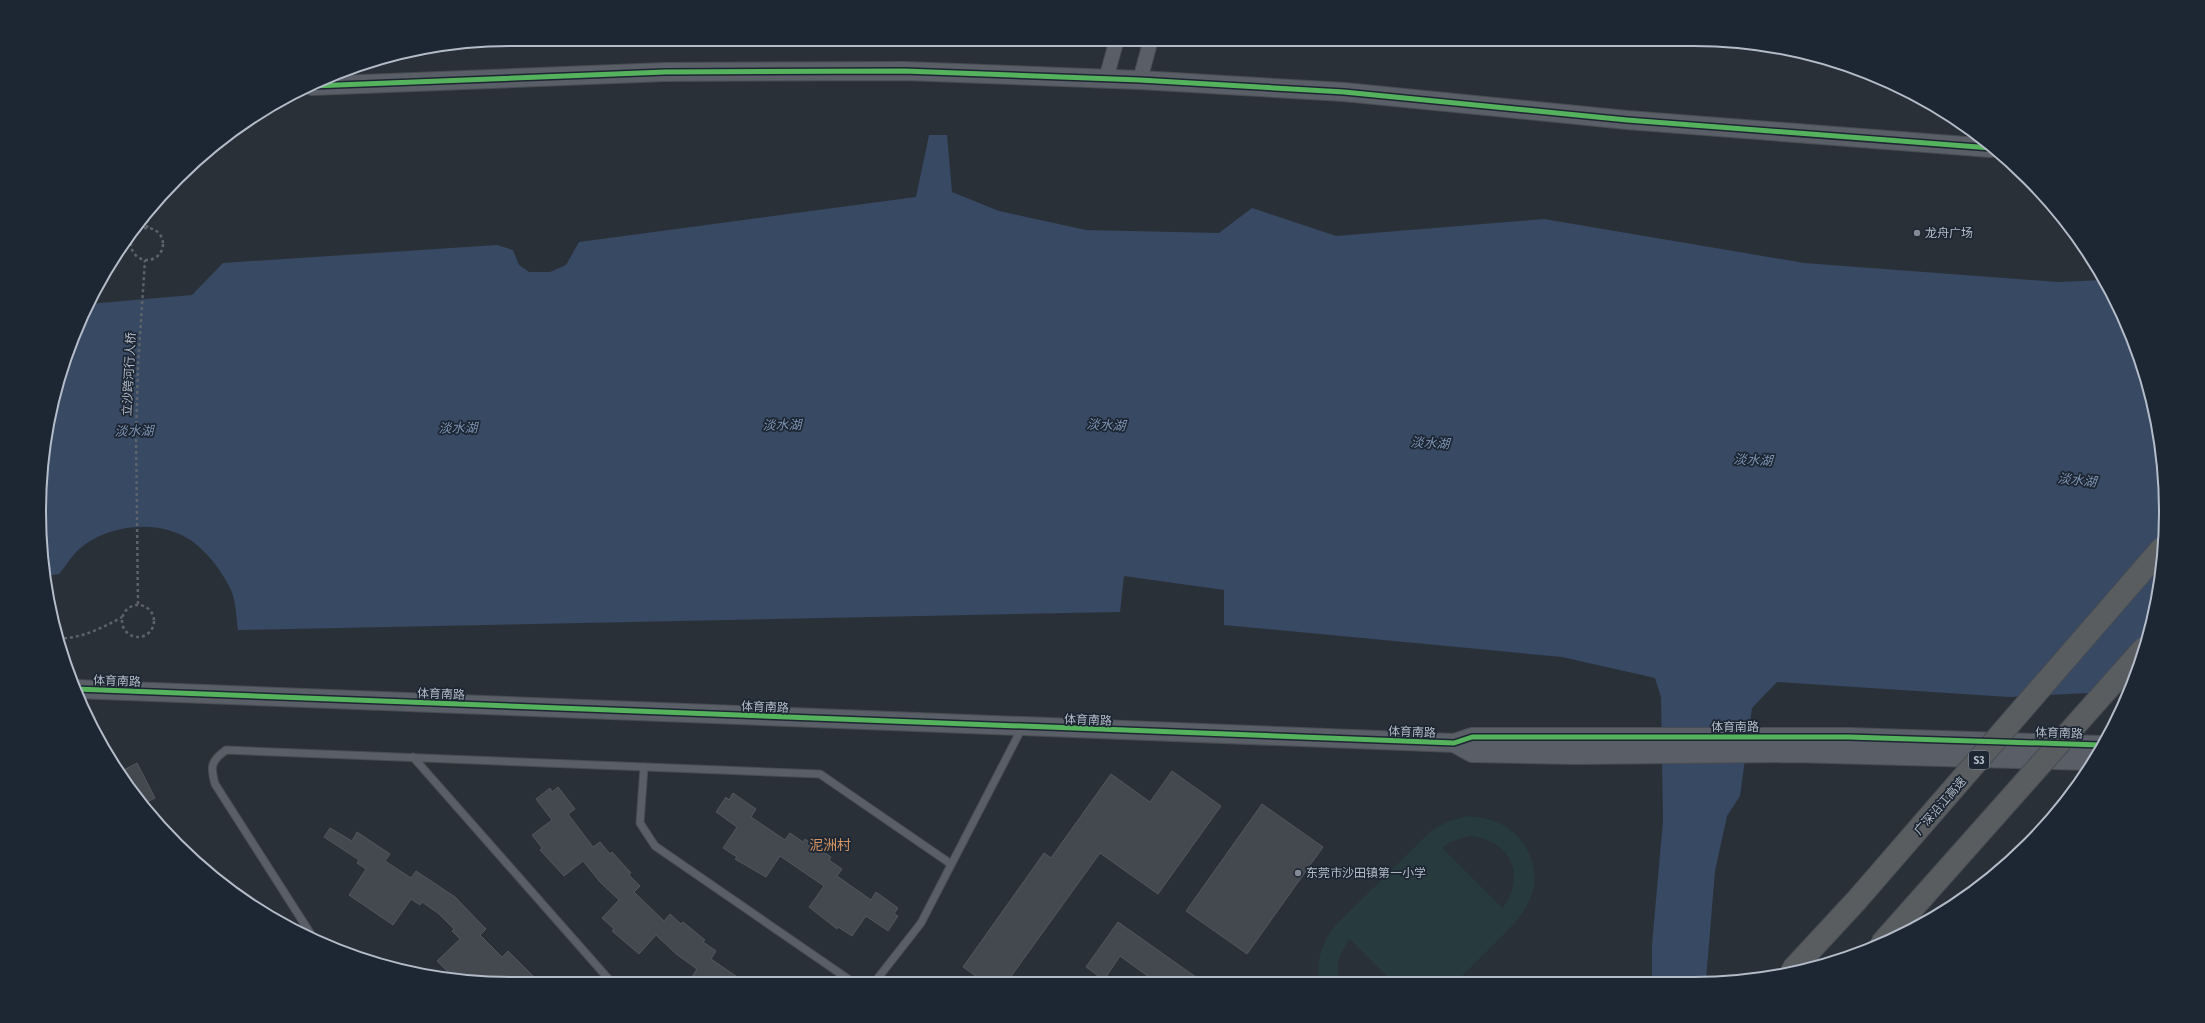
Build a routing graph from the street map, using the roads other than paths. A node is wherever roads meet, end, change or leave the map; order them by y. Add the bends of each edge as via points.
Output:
1 (1115, 46) edge
2 (1149, 46) edge
3 (1106, 79) junction
4 (1140, 80) junction
5 (324, 86) edge
6 (1983, 147) edge
7 (2157, 554) edge
8 (2135, 658) edge
9 (81, 689) edge
10 (1022, 728) junction
11 (1454, 743) junction
12 (1792, 745) junction
13 (2096, 745) edge
14 (413, 757) junction
15 (2087, 761) edge
16 (644, 767) junction
17 (951, 864) junction
18 (308, 930) edge
19 (1891, 933) edge
20 (1797, 965) edge
21 (607, 977) edge
22 (845, 977) edge
23 (879, 977) edge

1 - 3 street
2 - 4 street
3 - 4 street
3 - 5 street via 904,71 665,72
4 - 6 street via 1344,92 1627,120
7 - 20 highway, 广深沿江高速 / S3, bridge via 1856,901
8 - 19 highway, bridge
9 - 10 street, 体育南路
10 - 11 street, 体育南路
10 - 17 lane
11 - 12 street, 体育南路 via 1472,737 1573,737
11 - 12 street, 体育南路 via 1472,753 1575,755
12 - 13 street, 体育南路
12 - 15 street, 体育南路
14 - 16 lane
14 - 18 lane via 226,750 215,758 211,771 215,784
14 - 21 lane
16 - 17 lane via 820,774
16 - 22 lane via 640,823 655,846
17 - 23 lane via 921,923

